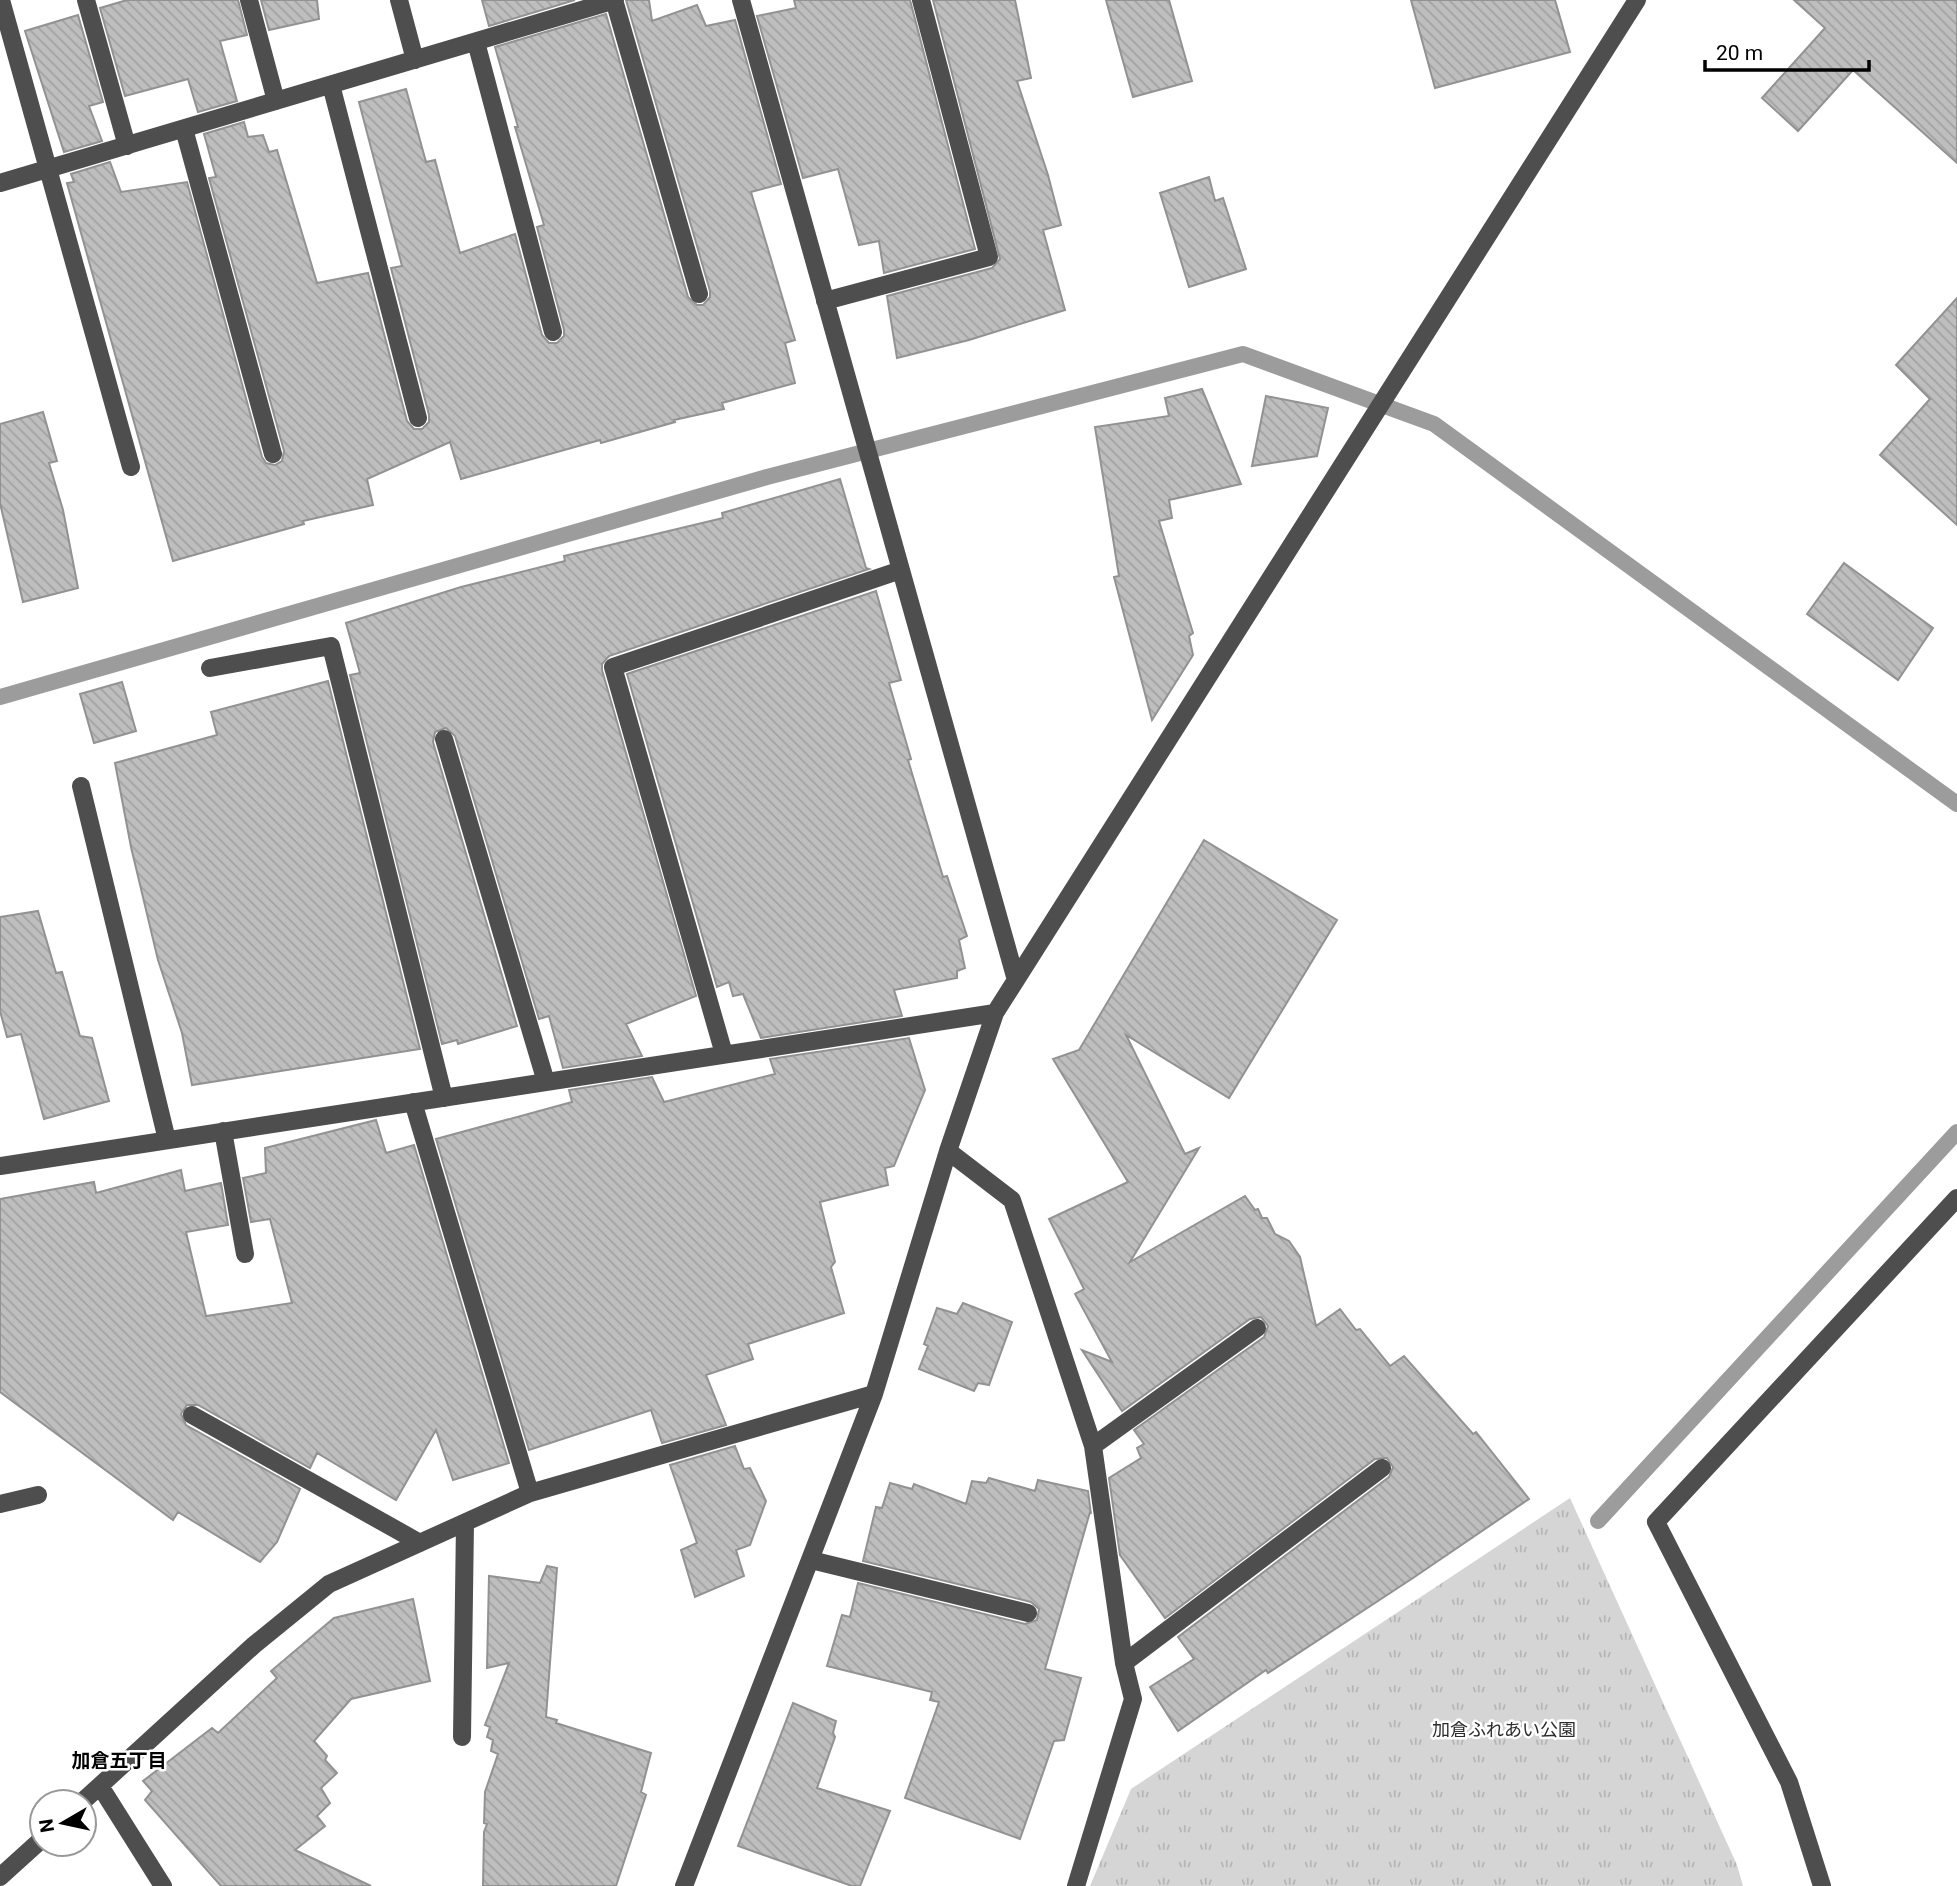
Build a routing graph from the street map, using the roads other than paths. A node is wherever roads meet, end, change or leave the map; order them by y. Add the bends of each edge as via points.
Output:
1 (1, 0) edge
2 (86, 0) edge
3 (249, 0) edge
4 (399, 0) edge
5 (615, 0) edge
6 (741, 0) edge
7 (921, 0) edge
8 (1637, 0) edge
9 (476, 42) junction
10 (415, 60) junction
11 (331, 85) junction
12 (276, 101) junction
13 (184, 129) junction
14 (127, 146) junction
15 (48, 169) junction
16 (0, 183) edge
17 (699, 293) dead end
18 (825, 301) junction
19 (553, 332) dead end
20 (418, 418) dead end
21 (273, 454) dead end
22 (131, 467) dead end
23 (901, 570) junction
24 (210, 668) dead end
25 (444, 739) dead end
26 (81, 786) dead end
27 (1016, 980) junction
28 (995, 1013) junction
29 (724, 1054) junction
30 (546, 1082) junction
31 (444, 1098) junction
32 (413, 1102) junction
33 (223, 1131) junction
34 (167, 1140) junction
35 (948, 1151) junction
36 (0, 1166) edge
37 (1957, 1198) edge
38 (245, 1254) dead end
39 (1256, 1328) dead end
40 (874, 1394) junction
41 (192, 1415) dead end
42 (1093, 1446) junction
43 (1382, 1468) dead end
44 (530, 1493) junction
45 (38, 1494) dead end
46 (0, 1504) edge
47 (465, 1523) junction
48 (420, 1543) junction
49 (811, 1560) junction
50 (1028, 1613) dead end
51 (1124, 1663) junction
52 (463, 1737) dead end
53 (100, 1786) junction
54 (98, 1788) edge
55 (28, 1852) edge
56 (0, 1877) edge
57 (163, 1886) edge
58 (684, 1886) edge
59 (1076, 1886) edge
60 (1822, 1886) edge

1 - 15 street
2 - 14 street
3 - 12 street
4 - 10 street
5 - 9 street
5 - 17 street
6 - 18 street
7 - 18 street via 989,257
8 - 27 street
9 - 10 street
9 - 19 street
10 - 11 street
11 - 12 street
11 - 20 street
12 - 13 street
13 - 14 street
13 - 21 street
14 - 15 street
15 - 16 street
15 - 22 street
18 - 23 street
23 - 27 street
23 - 29 street via 613,667
24 - 31 street via 331,646
25 - 30 street
26 - 34 street
27 - 28 street
28 - 29 street
28 - 35 street
29 - 30 street
30 - 31 street
31 - 32 street
32 - 33 street
32 - 44 street
33 - 34 street
33 - 38 street
34 - 36 street
35 - 40 street
35 - 42 street via 1012,1200
37 - 60 street via 1656,1522 1789,1782
39 - 42 street
40 - 44 street
40 - 49 street
41 - 48 street
42 - 51 street
43 - 51 street
44 - 47 street
45 - 46 street
47 - 48 street
47 - 52 street
48 - 53 street via 329,1584 254,1645
49 - 50 street
49 - 58 street
51 - 59 street via 1133,1699
53 - 54 street
53 - 57 street
55 - 56 street

